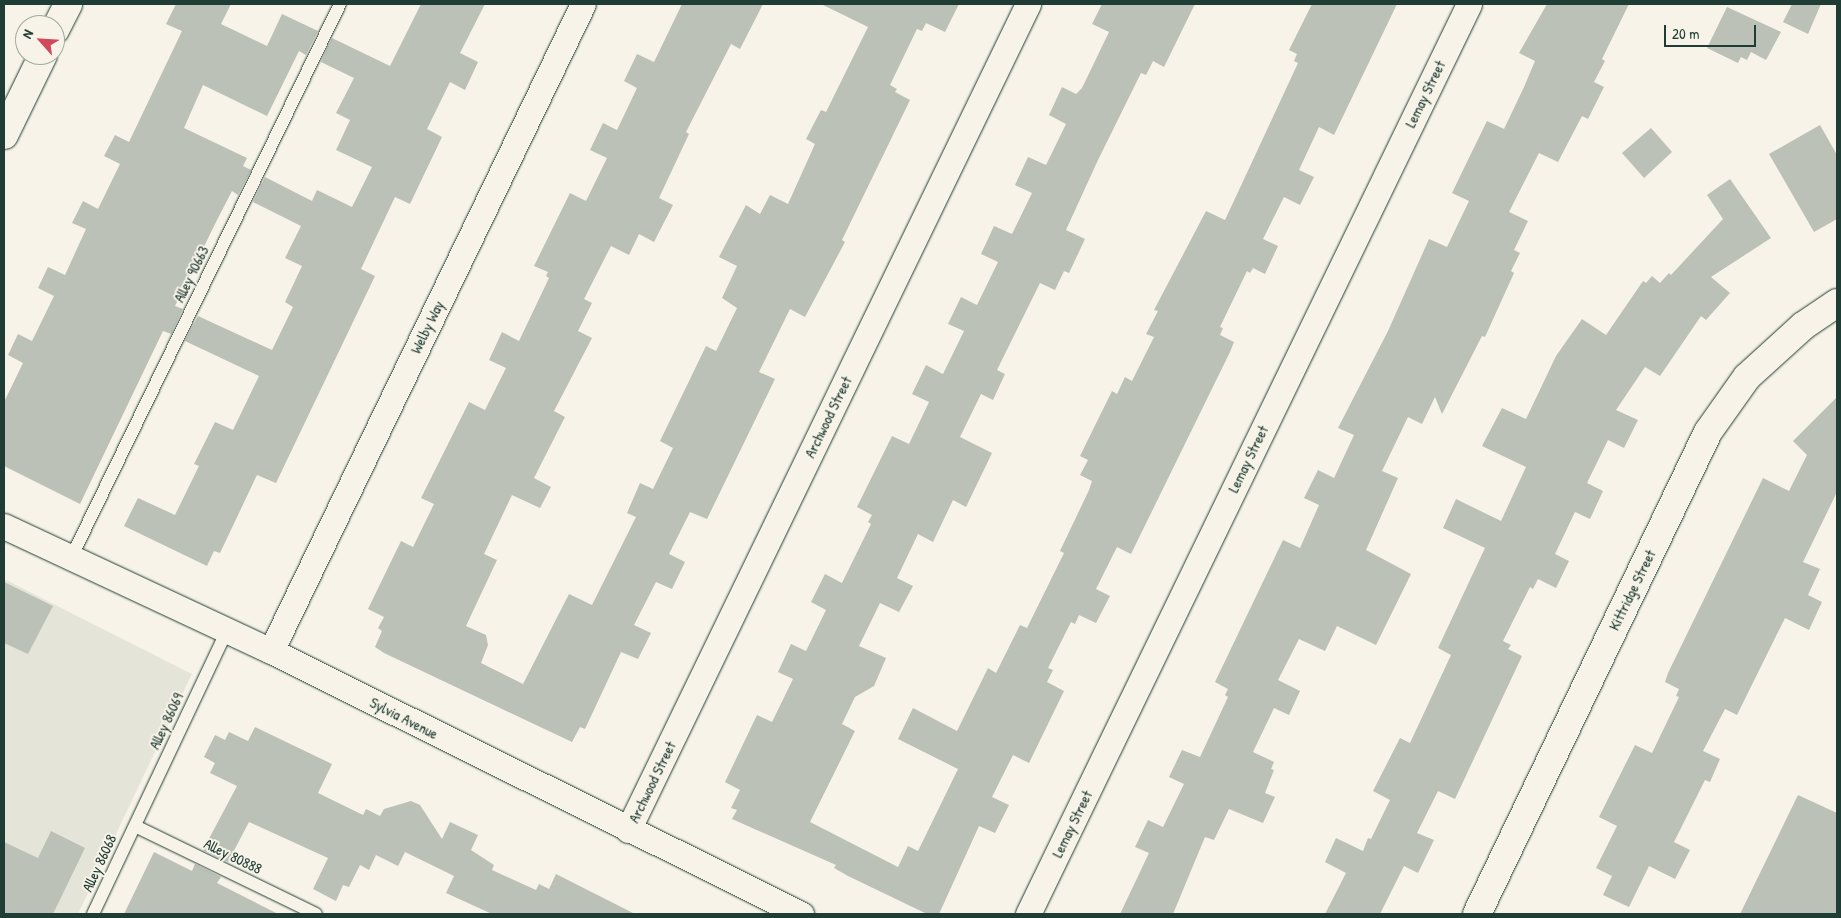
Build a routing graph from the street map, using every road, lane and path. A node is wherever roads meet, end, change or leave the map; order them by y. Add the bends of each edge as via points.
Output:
1 (340, 4) edge
2 (583, 4) edge
3 (1028, 4) edge
4 (1468, 4) edge
5 (38, 65) edge
6 (4, 135) edge
7 (1837, 304) edge
8 (4, 526) edge
9 (71, 558) junction
10 (227, 630) junction
11 (271, 651) junction
12 (135, 826) junction
13 (628, 830) junction
14 (93, 914) edge
15 (316, 914) edge
16 (801, 914) edge
17 (1028, 914) edge
18 (1477, 914) edge

1 - 9 lane, Alley 90663
2 - 11 street, Welby Way
3 - 13 street, Archwood Street
4 - 17 street, Lemay Street
5 - 6 street
7 - 18 street, Kittridge Street via 1803,326 1747,378 1708,432
8 - 9 street, Sylvia Avenue
9 - 10 street, Sylvia Avenue
10 - 11 street, Sylvia Avenue
10 - 12 lane, Alley 86069
11 - 13 street, Sylvia Avenue
12 - 14 lane, Alley 86068
12 - 15 lane, Alley 80888
13 - 16 street, Sylvia Avenue

